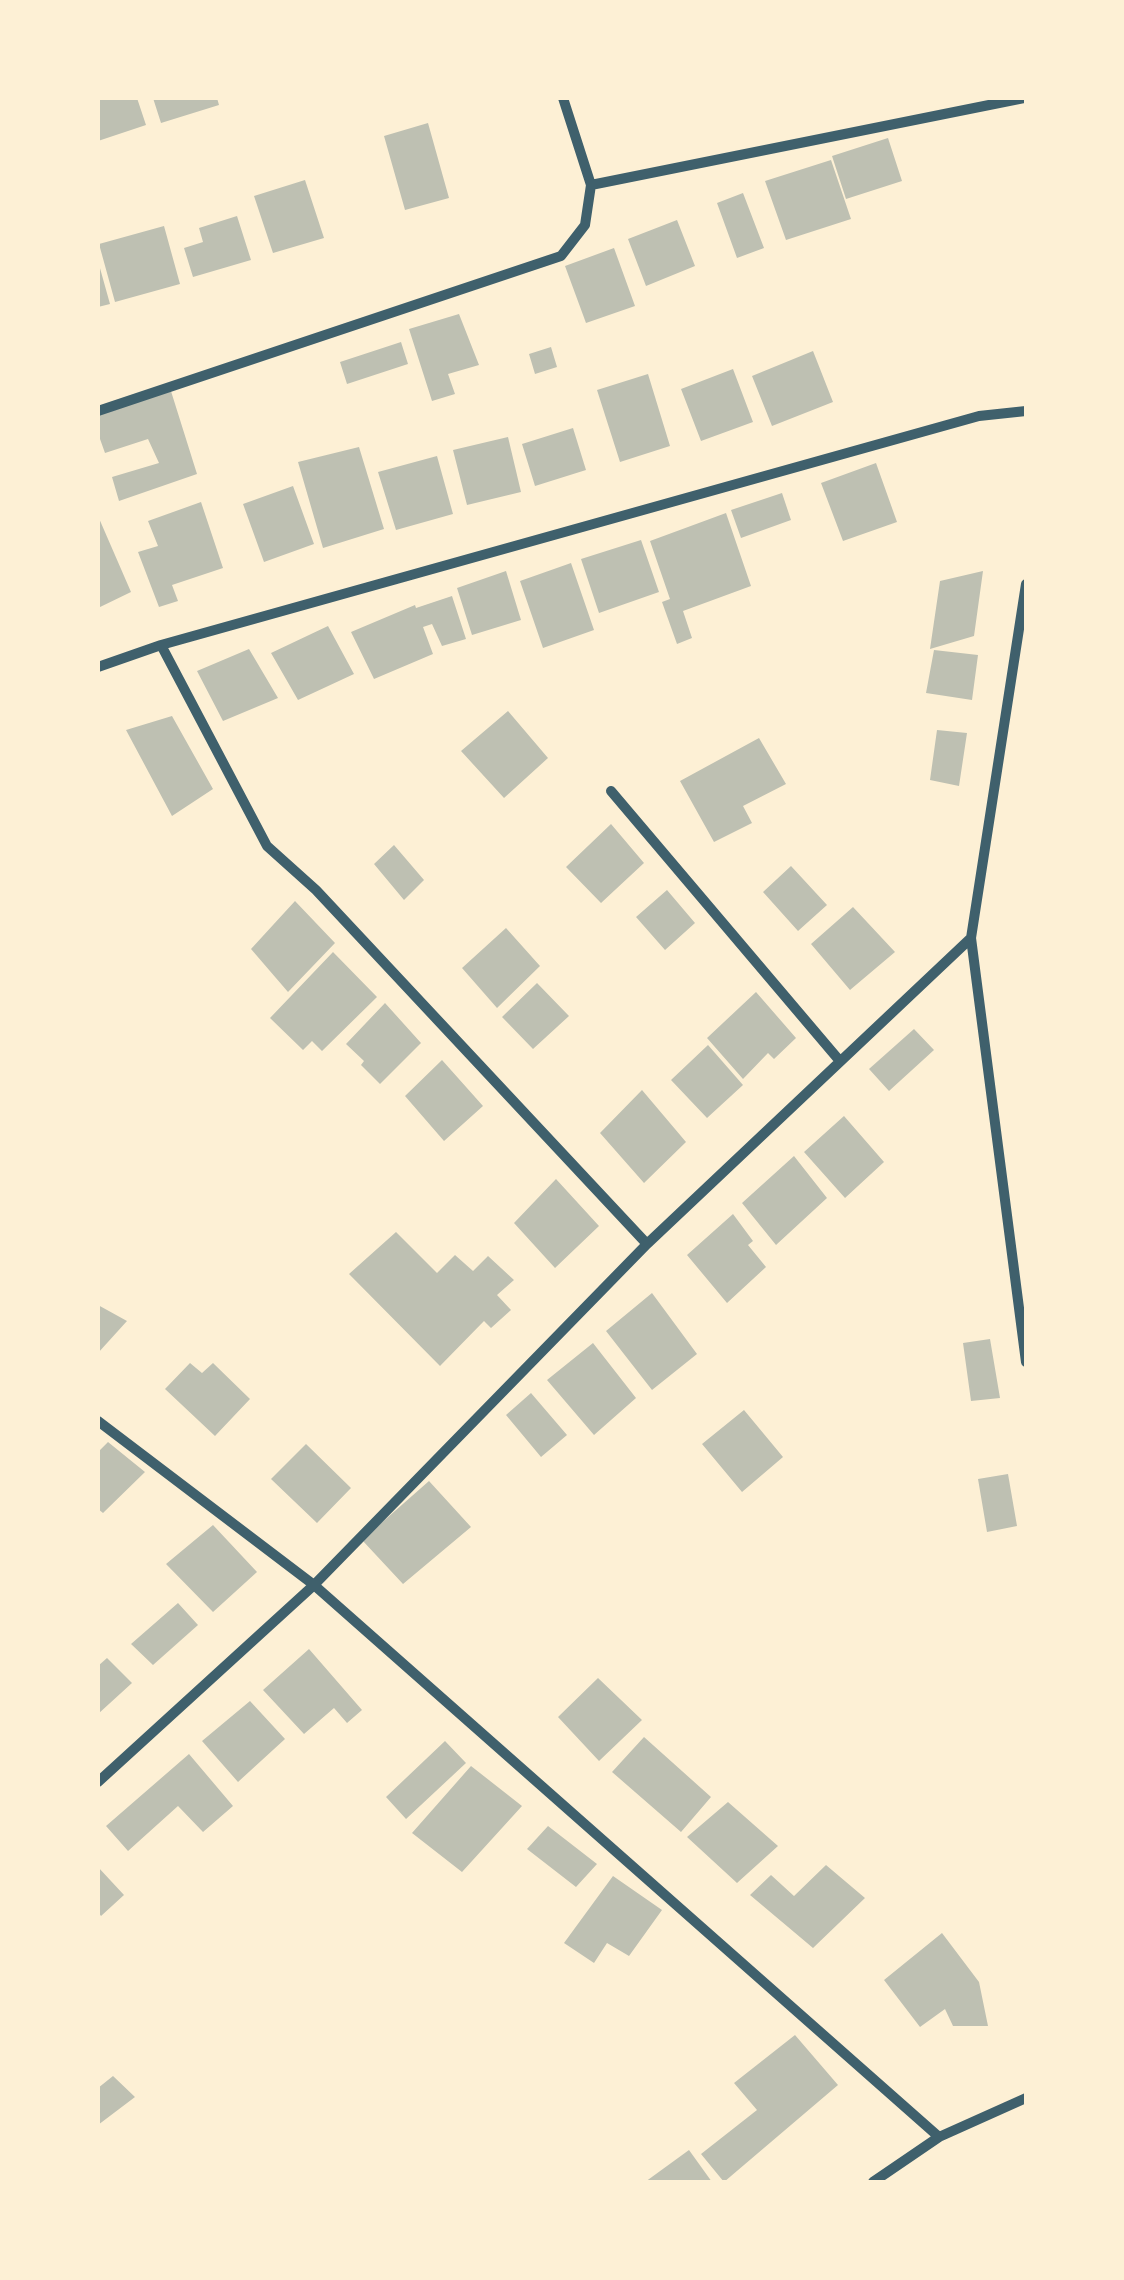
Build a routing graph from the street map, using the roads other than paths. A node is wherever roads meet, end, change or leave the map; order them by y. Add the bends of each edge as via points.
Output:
1 (563, 98) edge
2 (1024, 98) edge
3 (592, 185) junction
4 (1026, 411) edge
5 (98, 412) edge
6 (1026, 584) edge
7 (161, 645) junction
8 (98, 667) edge
9 (611, 791) dead end
10 (971, 938) junction
11 (839, 1060) junction
12 (647, 1244) junction
13 (1026, 1362) edge
14 (98, 1422) edge
15 (314, 1585) junction
16 (98, 1782) edge
17 (1026, 2098) edge
18 (938, 2137) junction
19 (873, 2182) edge

1 - 3 street
2 - 3 street
3 - 5 street via 585,225 562,256
4 - 7 street via 979,416
6 - 10 street
7 - 8 street
7 - 12 street via 267,846 316,890
9 - 11 street
10 - 11 street
10 - 13 street
11 - 12 street
12 - 15 street
14 - 15 street
15 - 16 street
15 - 18 street
17 - 18 street
18 - 19 street

